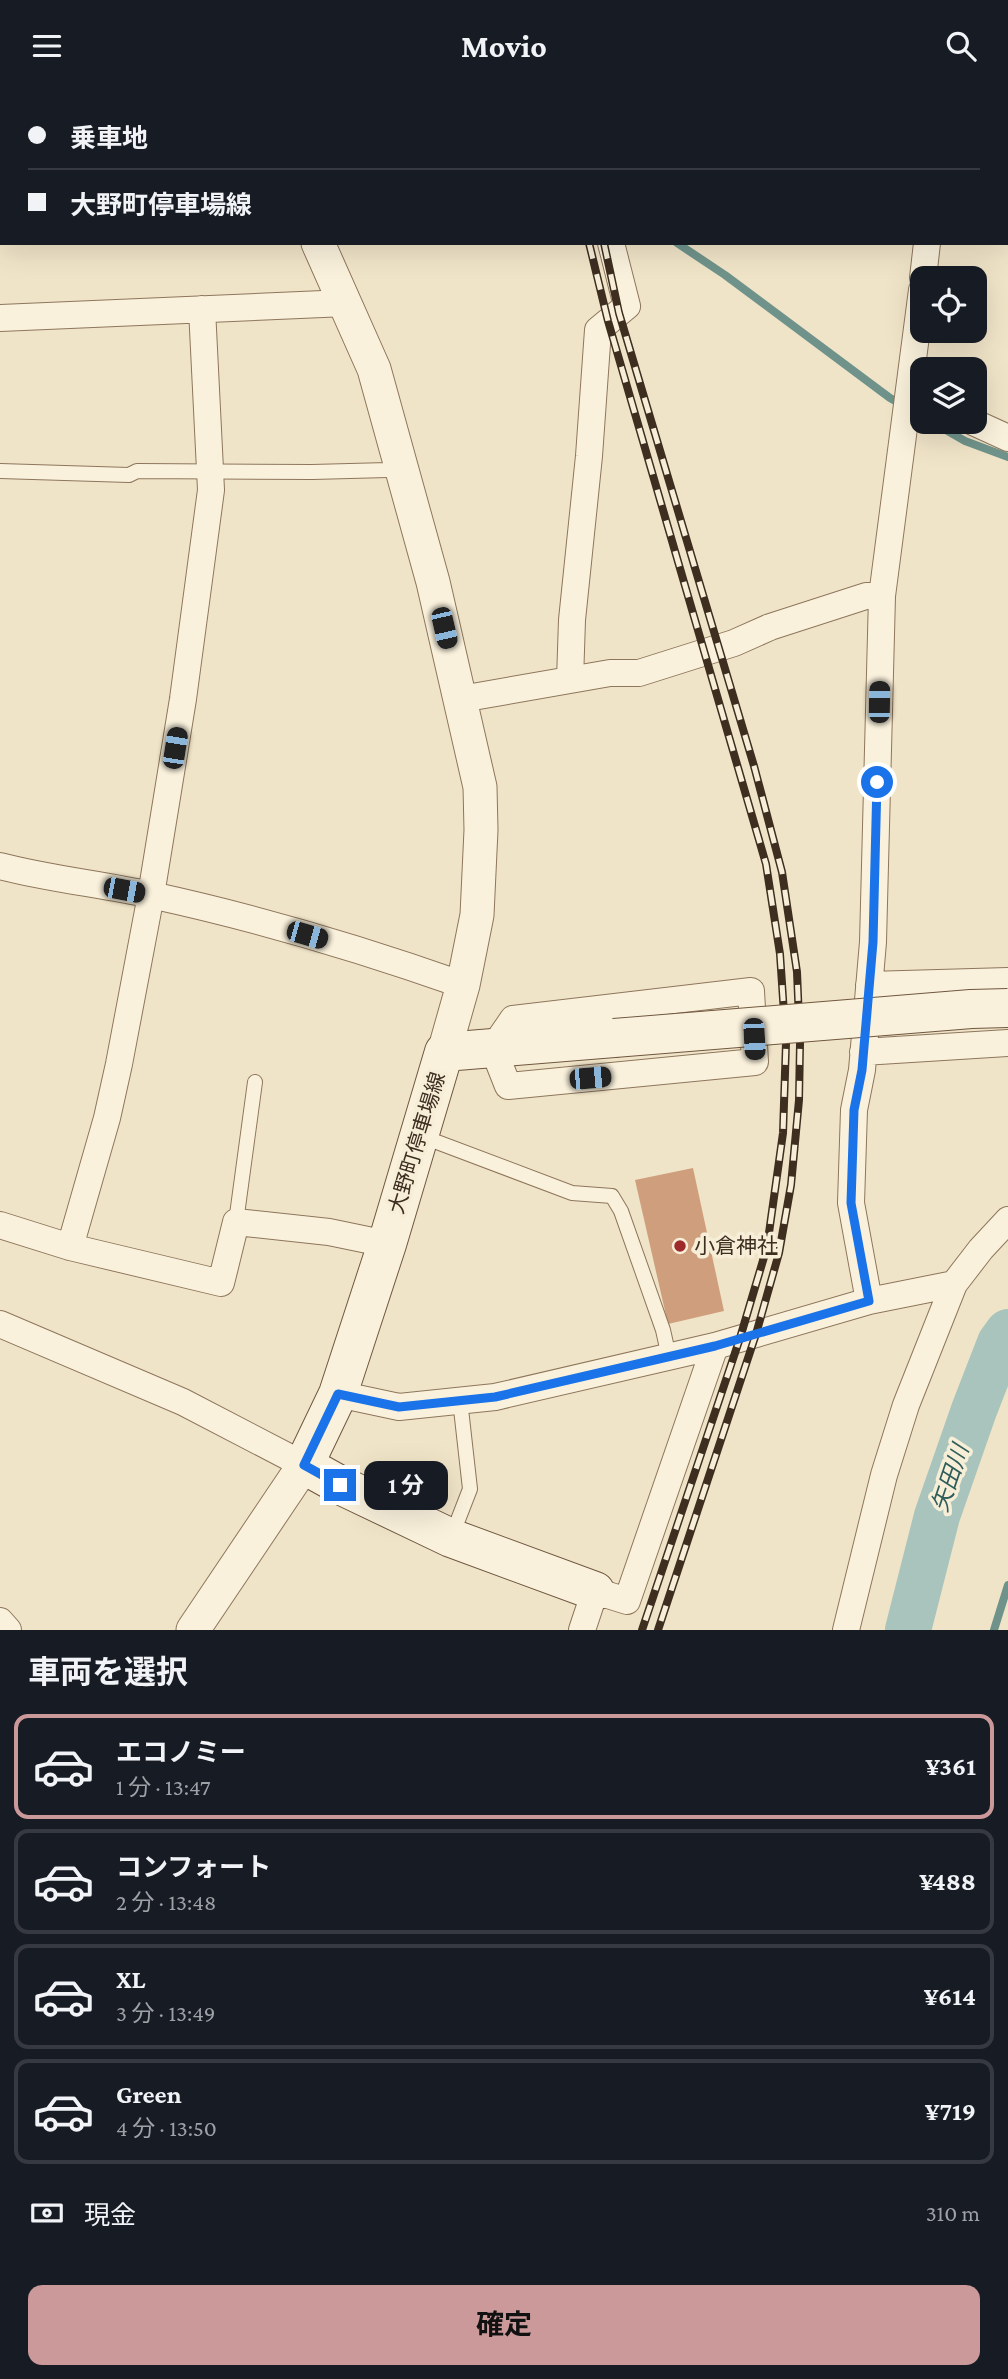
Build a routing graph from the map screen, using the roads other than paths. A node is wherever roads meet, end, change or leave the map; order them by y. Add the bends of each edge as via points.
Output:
1 (319, 245) edge
2 (612, 245) edge
3 (927, 245) edge
4 (924, 266) edge
5 (346, 303) junction
6 (202, 309) junction
7 (0, 318) edge
8 (910, 415) edge
9 (987, 428) edge
10 (1008, 438) edge
11 (401, 467) junction
12 (0, 471) edge
13 (211, 471) junction
14 (882, 596) junction
15 (570, 680) junction
16 (461, 699) junction
17 (0, 866) edge
18 (151, 895) junction
19 (1008, 981) edge
20 (463, 985) junction
21 (869, 985) junction
22 (1008, 1008) edge
23 (1008, 1043) edge
24 (493, 1048) junction
25 (444, 1052) junction
26 (863, 1052) junction
27 (255, 1082) dead end
28 (419, 1136) junction
29 (1008, 1220) edge
30 (236, 1222) junction
31 (0, 1225) edge
32 (387, 1244) junction
33 (70, 1247) junction
34 (954, 1284) junction
35 (869, 1301) junction
36 (0, 1324) edge
37 (715, 1346) junction
38 (669, 1357) junction
39 (338, 1394) junction
40 (460, 1400) junction
41 (304, 1465) junction
42 (451, 1538) junction
43 (596, 1591) junction
44 (0, 1621) edge
45 (8, 1630) edge
46 (193, 1630) edge
47 (582, 1630) edge
48 (846, 1630) edge

1 - 5 street
2 - 15 street via 627,306 598,330
3 - 4 street
5 - 6 street
5 - 11 street via 374,369
6 - 7 street
6 - 13 street
8 - 14 street
9 - 10 street
11 - 13 lane via 337,472
11 - 16 street
12 - 13 lane via 129,475 137,471
13 - 18 street via 183,698
14 - 15 street via 866,596 639,673
14 - 21 street
15 - 16 street
16 - 20 street via 480,787 481,830 477,915
17 - 18 street
18 - 20 street via 383,956
18 - 33 street via 107,1118
19 - 21 street
20 - 25 street
21 - 26 street
22 - 24 main road, 大野町停車場線, bridge
23 - 26 street
24 - 24 street via 513,1019 751,991 755,1062 508,1086
24 - 25 main road, 大野町停車場線
25 - 28 main road, 大野町停車場線
26 - 35 street via 854,1110 851,1203
27 - 30 lane
28 - 32 main road, 大野町停車場線
28 - 38 lane via 572,1193 612,1196
29 - 34 street
30 - 32 street
30 - 33 street via 220,1283
31 - 33 street
32 - 39 main road, 大野町停車場線
34 - 35 street
34 - 48 street via 902,1416
35 - 37 street
36 - 41 street via 184,1402
37 - 38 street
37 - 43 street via 627,1601
38 - 40 street via 495,1397
39 - 40 street via 399,1407
39 - 41 main road, 大野町停車場線
40 - 42 lane via 470,1489
41 - 42 main road
41 - 46 street
42 - 43 main road
43 - 47 street
44 - 45 street

